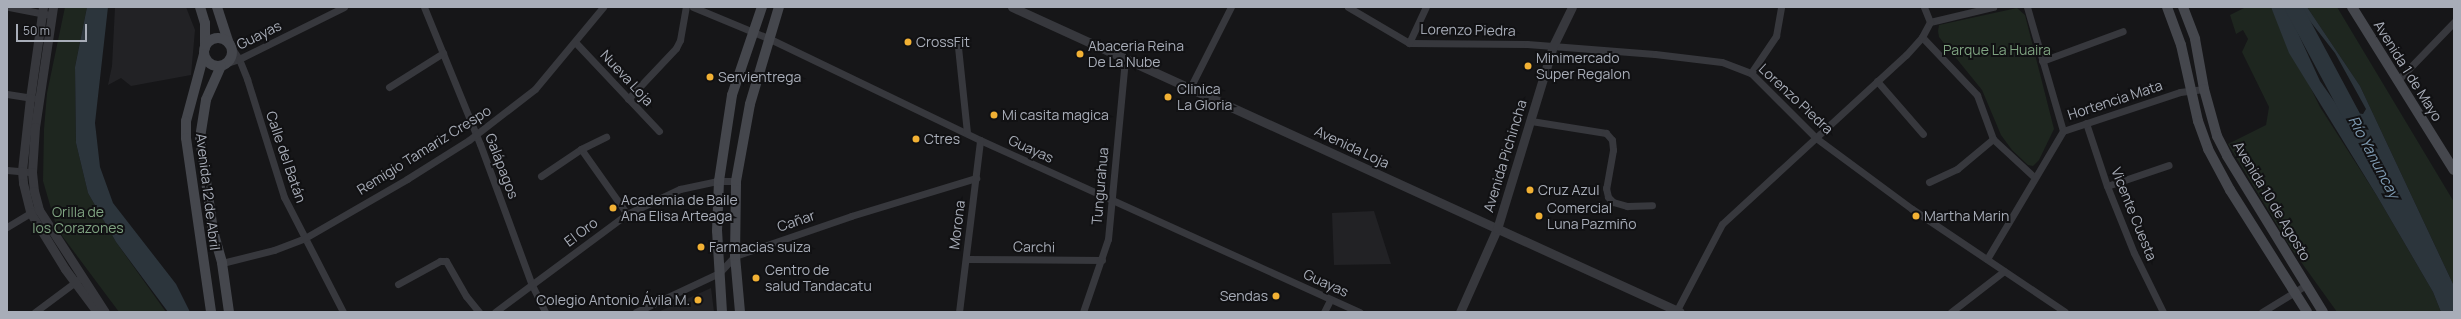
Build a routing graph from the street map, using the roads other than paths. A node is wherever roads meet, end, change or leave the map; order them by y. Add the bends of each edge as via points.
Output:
1 (9, 7) edge
2 (200, 7) edge
3 (217, 7) edge
4 (344, 7) edge
5 (424, 7) edge
6 (603, 7) edge
7 (686, 7) edge
8 (693, 7) edge
9 (762, 7) edge
10 (779, 7) edge
11 (1012, 7) edge
12 (1231, 7) edge
13 (1426, 7) edge
14 (1572, 7) edge
15 (1781, 7) edge
16 (1924, 7) edge
17 (1993, 7) edge
18 (2027, 7) edge
19 (2167, 7) edge
20 (2183, 7) edge
21 (2352, 7) edge
22 (1351, 8) edge
23 (42, 10) edge
24 (52, 11) edge
25 (1930, 22) junction
26 (2454, 22) edge
27 (2123, 31) dead end
28 (753, 33) junction
29 (1922, 37) junction
30 (768, 38) junction
31 (576, 42) junction
32 (1409, 43) junction
33 (231, 46) junction
34 (1553, 46) junction
35 (958, 47) dead end
36 (204, 51) junction
37 (443, 53) junction
38 (1125, 58) junction
39 (240, 59) junction
40 (2042, 61) junction
41 (224, 65) junction
42 (1752, 73) junction
43 (2398, 80) junction
44 (1878, 81) junction
45 (388, 87) dead end
46 (1190, 88) junction
47 (2204, 89) junction
48 (2190, 90) junction
49 (7, 94) edge
50 (30, 98) junction
51 (628, 98) junction
52 (40, 100) junction
53 (1532, 121) junction
54 (2086, 123) junction
55 (659, 131) dead end
56 (2063, 131) junction
57 (967, 133) junction
58 (1923, 134) dead end
59 (476, 135) junction
60 (606, 137) dead end
61 (1816, 138) junction
62 (1993, 139) junction
63 (980, 140) junction
64 (581, 149) junction
65 (2169, 165) dead end
66 (7, 170) edge
67 (2454, 170) edge
68 (22, 171) junction
69 (32, 172) junction
70 (541, 176) dead end
71 (976, 178) junction
72 (2034, 178) junction
73 (719, 181) junction
74 (736, 181) junction
75 (1929, 182) dead end
76 (2106, 186) junction
77 (1112, 198) junction
78 (1652, 205) dead end
79 (35, 211) junction
80 (627, 214) junction
81 (7, 227) edge
82 (1497, 229) junction
83 (305, 238) junction
84 (735, 256) junction
85 (966, 259) junction
86 (1986, 259) junction
87 (1102, 260) junction
88 (222, 263) junction
89 (2004, 272) junction
90 (718, 273) junction
91 (79, 279) junction
92 (398, 284) dead end
93 (532, 285) junction
94 (2306, 285) junction
95 (2294, 292) junction
96 (1330, 300) junction
97 (1678, 311) edge
98 (34, 312) edge
99 (98, 312) edge
100 (105, 312) edge
101 (211, 312) edge
102 (229, 312) edge
103 (343, 312) edge
104 (479, 312) edge
105 (495, 312) edge
106 (545, 312) edge
107 (636, 312) edge
108 (722, 312) edge
109 (740, 312) edge
110 (959, 312) edge
111 (1083, 312) edge
112 (1324, 312) edge
113 (1360, 312) edge
114 (1460, 312) edge
115 (1951, 312) edge
116 (2065, 312) edge
117 (2163, 312) edge
118 (2262, 312) edge
119 (2307, 312) edge
120 (2323, 312) edge

1 - 23 street
2 - 36 main road, Avenida 12 de Abril via 205,23
3 - 33 main road
4 - 39 street, Guayas
5 - 37 street, Galápagos
6 - 31 street, Remigio Tamariz Crespo
7 - 51 street via 676,48
8 - 28 street, Guayas
9 - 28 main road
10 - 30 main road
11 - 38 street, Avenida Loja
12 - 46 street
13 - 32 street
14 - 34 street, Avenida Pichincha
15 - 42 street via 1776,36
16 - 25 street
17 - 25 street
18 - 40 street
19 - 48 main road, Avenida 10 de Agosto via 2181,45
20 - 47 main road, Avenida 10 de Agosto via 2195,39
21 - 43 main road, Avenida 1 de Mayo
22 - 32 street, Lorenzo Piedra
23 - 24 street
23 - 50 street
24 - 52 street
25 - 29 street
26 - 43 street
27 - 40 street
28 - 30 street, Guayas
28 - 73 main road via 732,95
29 - 44 street
29 - 62 street via 1977,95
30 - 57 street, Guayas
30 - 74 main road via 750,104
31 - 51 street, Nueva Loja
31 - 59 street, Remigio Tamariz Crespo via 535,89
32 - 34 street, Lorenzo Piedra via 1471,42
33 - 36 main road via 223,38 216,38 209,41
33 - 39 street, Calle del Batán
33 - 41 main road, Avenida 12 de Abril via 232,57
34 - 42 street, Lorenzo Piedra via 1722,62
34 - 53 street, Avenida Pichincha
35 - 57 street
36 - 41 main road via 209,62
36 - 101 main road, Avenida 12 de Abril via 186,121 186,138
37 - 45 street
37 - 59 street, Galápagos
38 - 46 street, Avenida Loja
38 - 77 street, Tungurahua
39 - 41 street, Guayas
39 - 83 street, Calle del Batán via 284,197
40 - 56 street
41 - 88 main road, Avenida 12 de Abril via 206,100 200,138 213,231
42 - 61 street, Lorenzo Piedra
43 - 67 main road, Avenida 1 de Mayo
44 - 58 street
44 - 61 street
46 - 82 street, Avenida Loja
47 - 48 street, Hortencia Mata
47 - 94 main road, Avenida 10 de Agosto via 2217,136 2227,156
48 - 54 street, Hortencia Mata
48 - 95 main road, Avenida 10 de Agosto via 2208,149 2230,190
49 - 50 street
50 - 52 street
50 - 68 street
51 - 55 street, Nueva Loja
52 - 69 street
53 - 78 street via 1606,133 1612,140 1613,150 1606,188 1608,197 1613,202 1627,206
53 - 82 street, Avenida Pichincha
54 - 56 street, Hortencia Mata
54 - 76 street, Vicente Cuesta
56 - 72 street, Hortencia Mata
57 - 63 street, Guayas
59 - 83 street, Remigio Tamariz Crespo via 407,179
59 - 93 street, Galápagos
60 - 64 street
61 - 86 street, Lorenzo Piedra via 1912,209
61 - 97 street via 1722,224
62 - 72 street
62 - 75 street via 1957,169
63 - 71 street, Morona
63 - 77 street, Guayas
64 - 70 street
64 - 80 street
65 - 76 street
66 - 68 street
68 - 69 street
68 - 79 street
69 - 79 street
71 - 84 street, Cañar via 850,216
71 - 85 street, Morona
72 - 86 street, Hortencia Mata
73 - 74 street, El Oro
73 - 80 street, El Oro via 680,189
73 - 90 main road
74 - 84 main road
76 - 117 street, Vicente Cuesta via 2134,253
77 - 87 street, Tungurahua via 1108,239
77 - 96 street, Guayas
79 - 81 street
79 - 91 street
80 - 93 street, El Oro
82 - 97 street, Avenida Loja
82 - 114 street, Avenida Pichincha
83 - 88 street, Remigio Tamariz Crespo via 274,250
83 - 103 street, Calle del Batán
84 - 90 street, Cañar
84 - 109 main road
85 - 87 street, Carchi
85 - 110 street, Morona
86 - 89 street, Lorenzo Piedra
87 - 111 street, Tungurahua
88 - 102 main road, Avenida 12 de Abril
89 - 115 street
89 - 116 street, Lorenzo Piedra
90 - 107 street, Cañar
90 - 108 main road
91 - 98 street
91 - 99 street
91 - 100 street
92 - 104 street via 440,261 446,261 466,296
93 - 105 street, El Oro
93 - 106 street, Galápagos
94 - 95 street
94 - 120 main road, Avenida 10 de Agosto
95 - 118 street
95 - 119 main road, Avenida 10 de Agosto
96 - 112 street
96 - 113 street, Guayas

